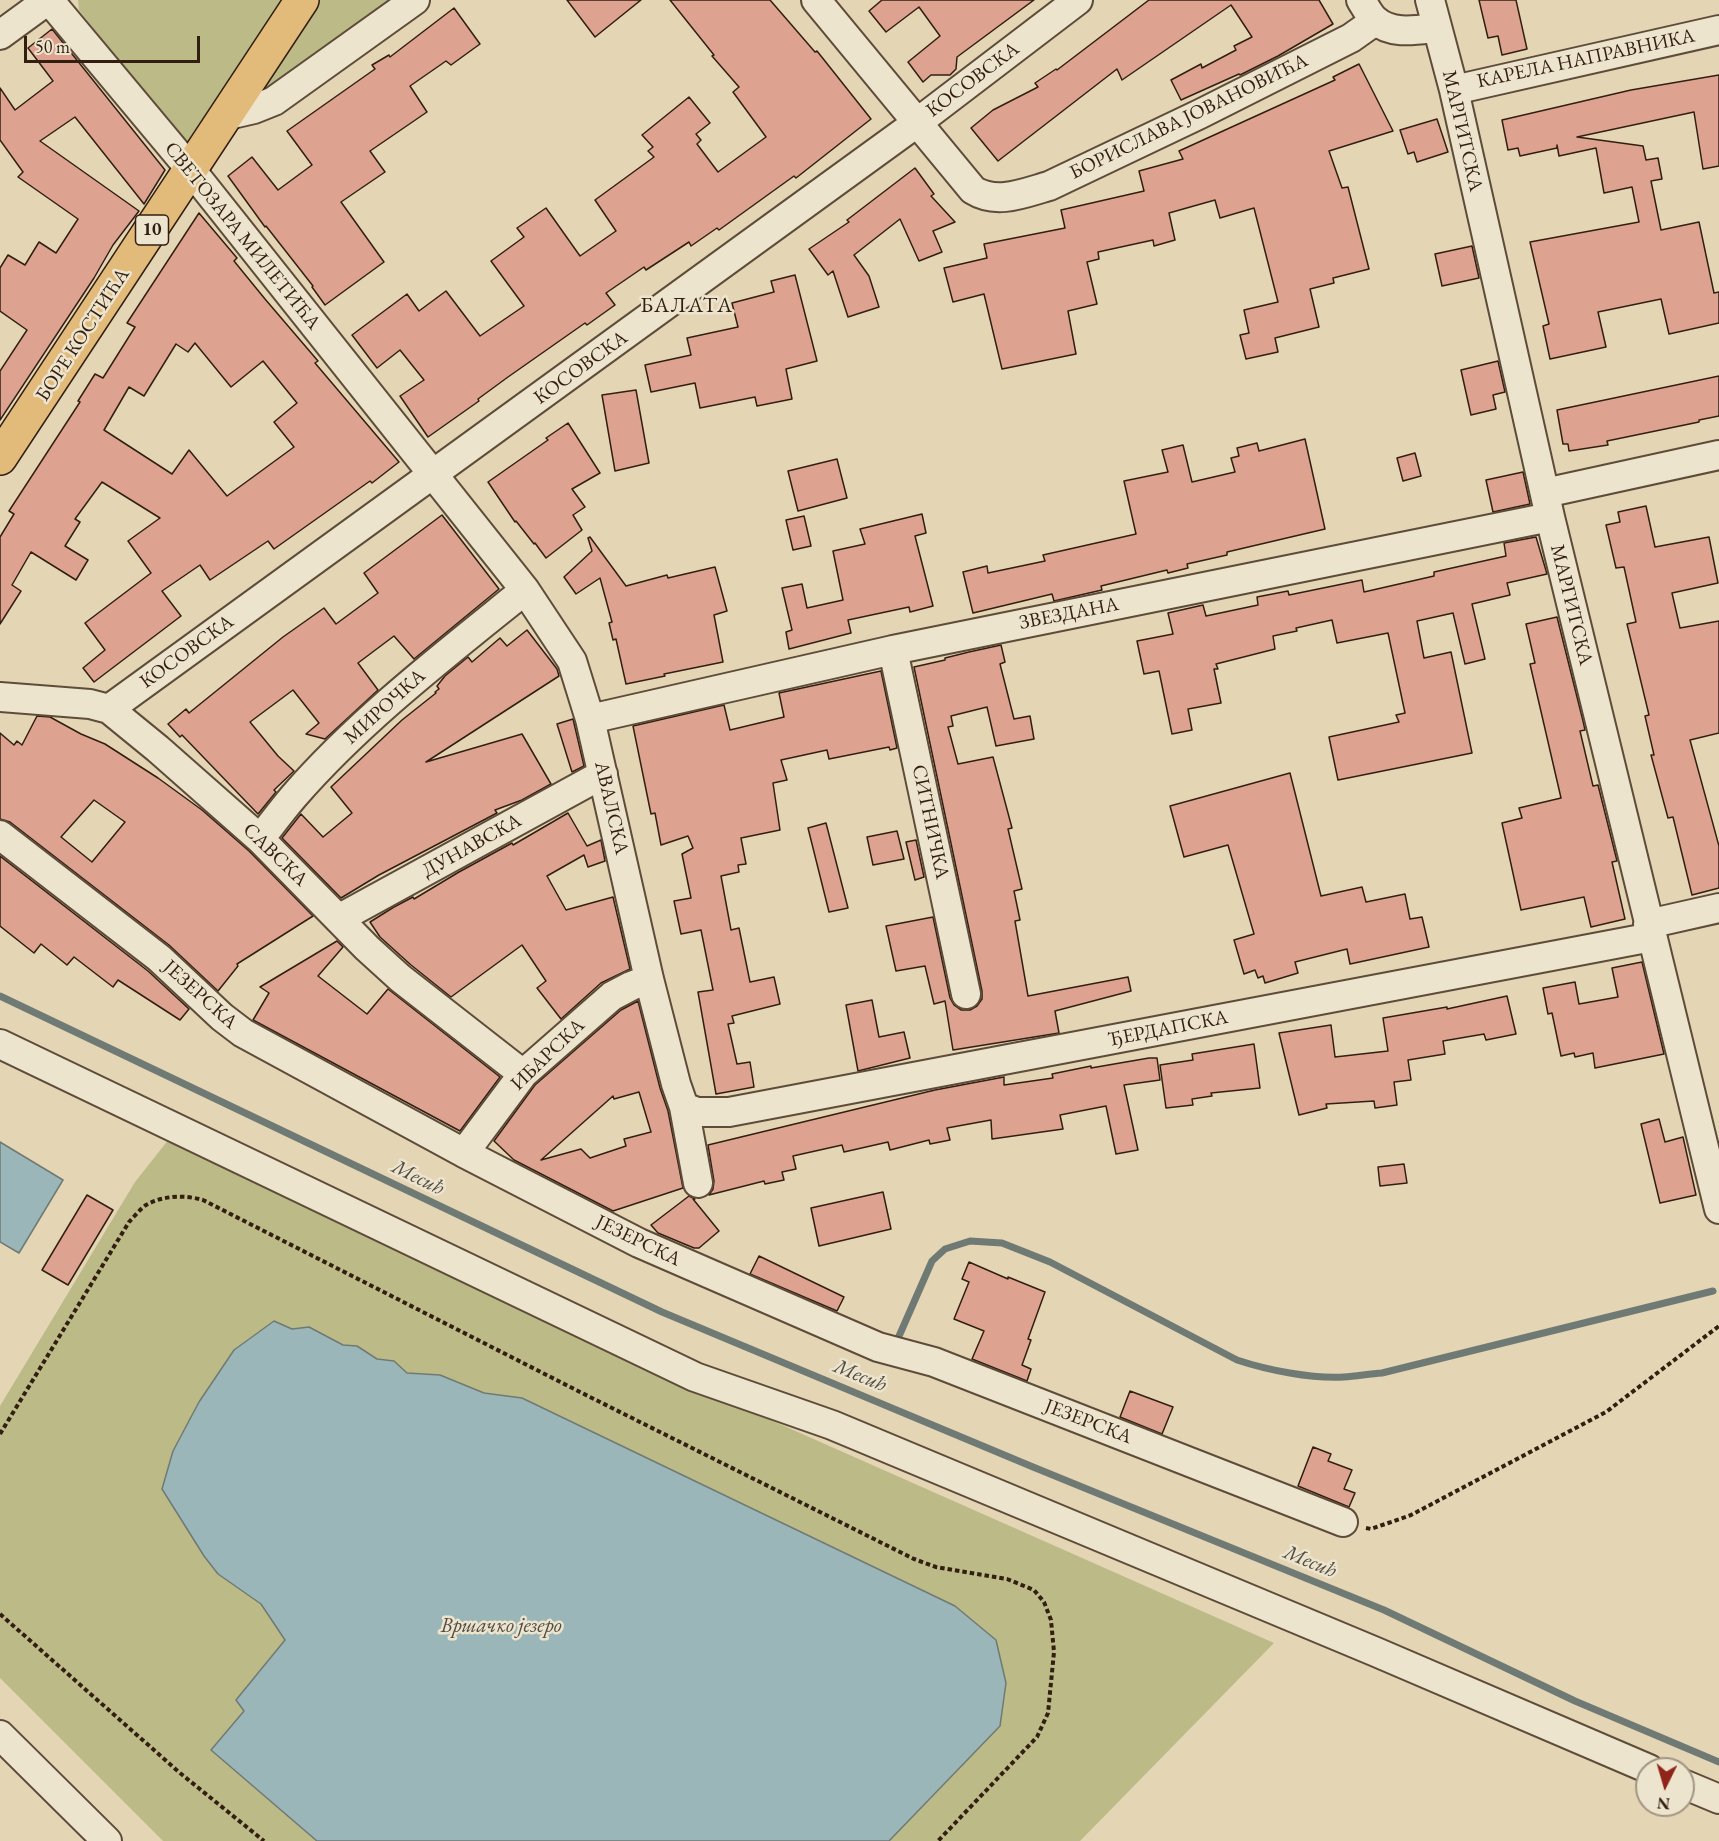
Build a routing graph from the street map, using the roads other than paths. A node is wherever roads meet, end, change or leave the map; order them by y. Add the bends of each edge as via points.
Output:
1 (48, 0) edge
2 (302, 0) edge
3 (415, 0) edge
4 (816, 0) edge
5 (1078, 0) edge
6 (1430, 0) edge
7 (1368, 10) edge
8 (1436, 28) junction
9 (1719, 30) edge
10 (0, 35) edge
11 (1454, 90) junction
12 (228, 115) junction
13 (918, 122) junction
14 (191, 170) junction
15 (1719, 454) edge
16 (0, 458) edge
17 (433, 474) junction
18 (1547, 505) junction
19 (525, 590) junction
20 (893, 650) junction
21 (0, 697) edge
22 (109, 709) junction
23 (590, 718) junction
24 (603, 774) junction
25 (0, 835) edge
26 (260, 839) junction
27 (1719, 908) edge
28 (340, 918) junction
29 (1650, 931) junction
30 (650, 979) junction
31 (966, 994) dead end
32 (0, 1044) edge
33 (523, 1074) junction
34 (684, 1107) junction
35 (464, 1153) junction
36 (698, 1183) dead end
37 (1719, 1209) edge
38 (1344, 1522) road end
39 (0, 1735) edge
40 (1635, 1763) edge
41 (1695, 1789) edge
42 (1719, 1799) edge
43 (107, 1841) edge

1 - 10 street
1 - 14 street, СВЕТОЗАРА МИЛЕТИЋА
2 - 12 main road, БОРЕ КОСТИЋА / 10
3 - 12 street via 274,101
4 - 13 street
5 - 13 street, КОСОВСКА
6 - 8 street, МАРГИТСКА
7 - 8 street via 1402,30
7 - 13 street, БОРИСЛАВА ЈОВАНОВИЋА via 1351,38 1049,186 1024,193 996,198 973,190
8 - 11 street, МАРГИТСКА
9 - 11 street, КАРЕЛА НАПРАВНИКА
11 - 18 street, МАРГИТСКА
12 - 14 main road, БОРЕ КОСТИЋА / 10
13 - 17 street, КОСОВСКА
14 - 16 main road, БОРЕ КОСТИЋА / 10
14 - 17 street, СВЕТОЗАРА МИЛЕТИЋА
15 - 18 street, ЗВЕЗДАНА
17 - 19 street, АВАЛСКА
17 - 22 street, КОСОВСКА
18 - 20 street, ЗВЕЗДАНА
18 - 29 street, МАРГИТСКА
19 - 23 street, АВАЛСКА via 572,661
19 - 26 street, МИРОЧКА via 425,670 340,749 294,796
20 - 23 street, ЗВЕЗДАНА
20 - 31 street, СИТНИЧКА
21 - 22 street, САВСКА
22 - 26 street, САВСКА
23 - 24 street, АВАЛСКА
24 - 28 street, ДУНАВСКА
24 - 30 street, АВАЛСКА
25 - 35 street, ЈЕЗЕРСКА via 159,958 243,1034
26 - 28 street, САВСКА
27 - 29 street, ЂЕРДАПСКА
28 - 33 street, САВСКА via 400,978
29 - 34 street, ЂЕРДАПСКА via 729,1112 697,1112
29 - 37 street, МАРГИТСКА
30 - 33 street, ИБАРСКА via 612,996
30 - 34 street, АВАЛСКА
32 - 40 street via 695,1377 832,1425
33 - 35 street, ИБАРСКА
34 - 36 street, АВАЛСКА
35 - 38 street, ЈЕЗЕРСКА via 639,1244 878,1347 934,1362
39 - 43 street
41 - 42 street

